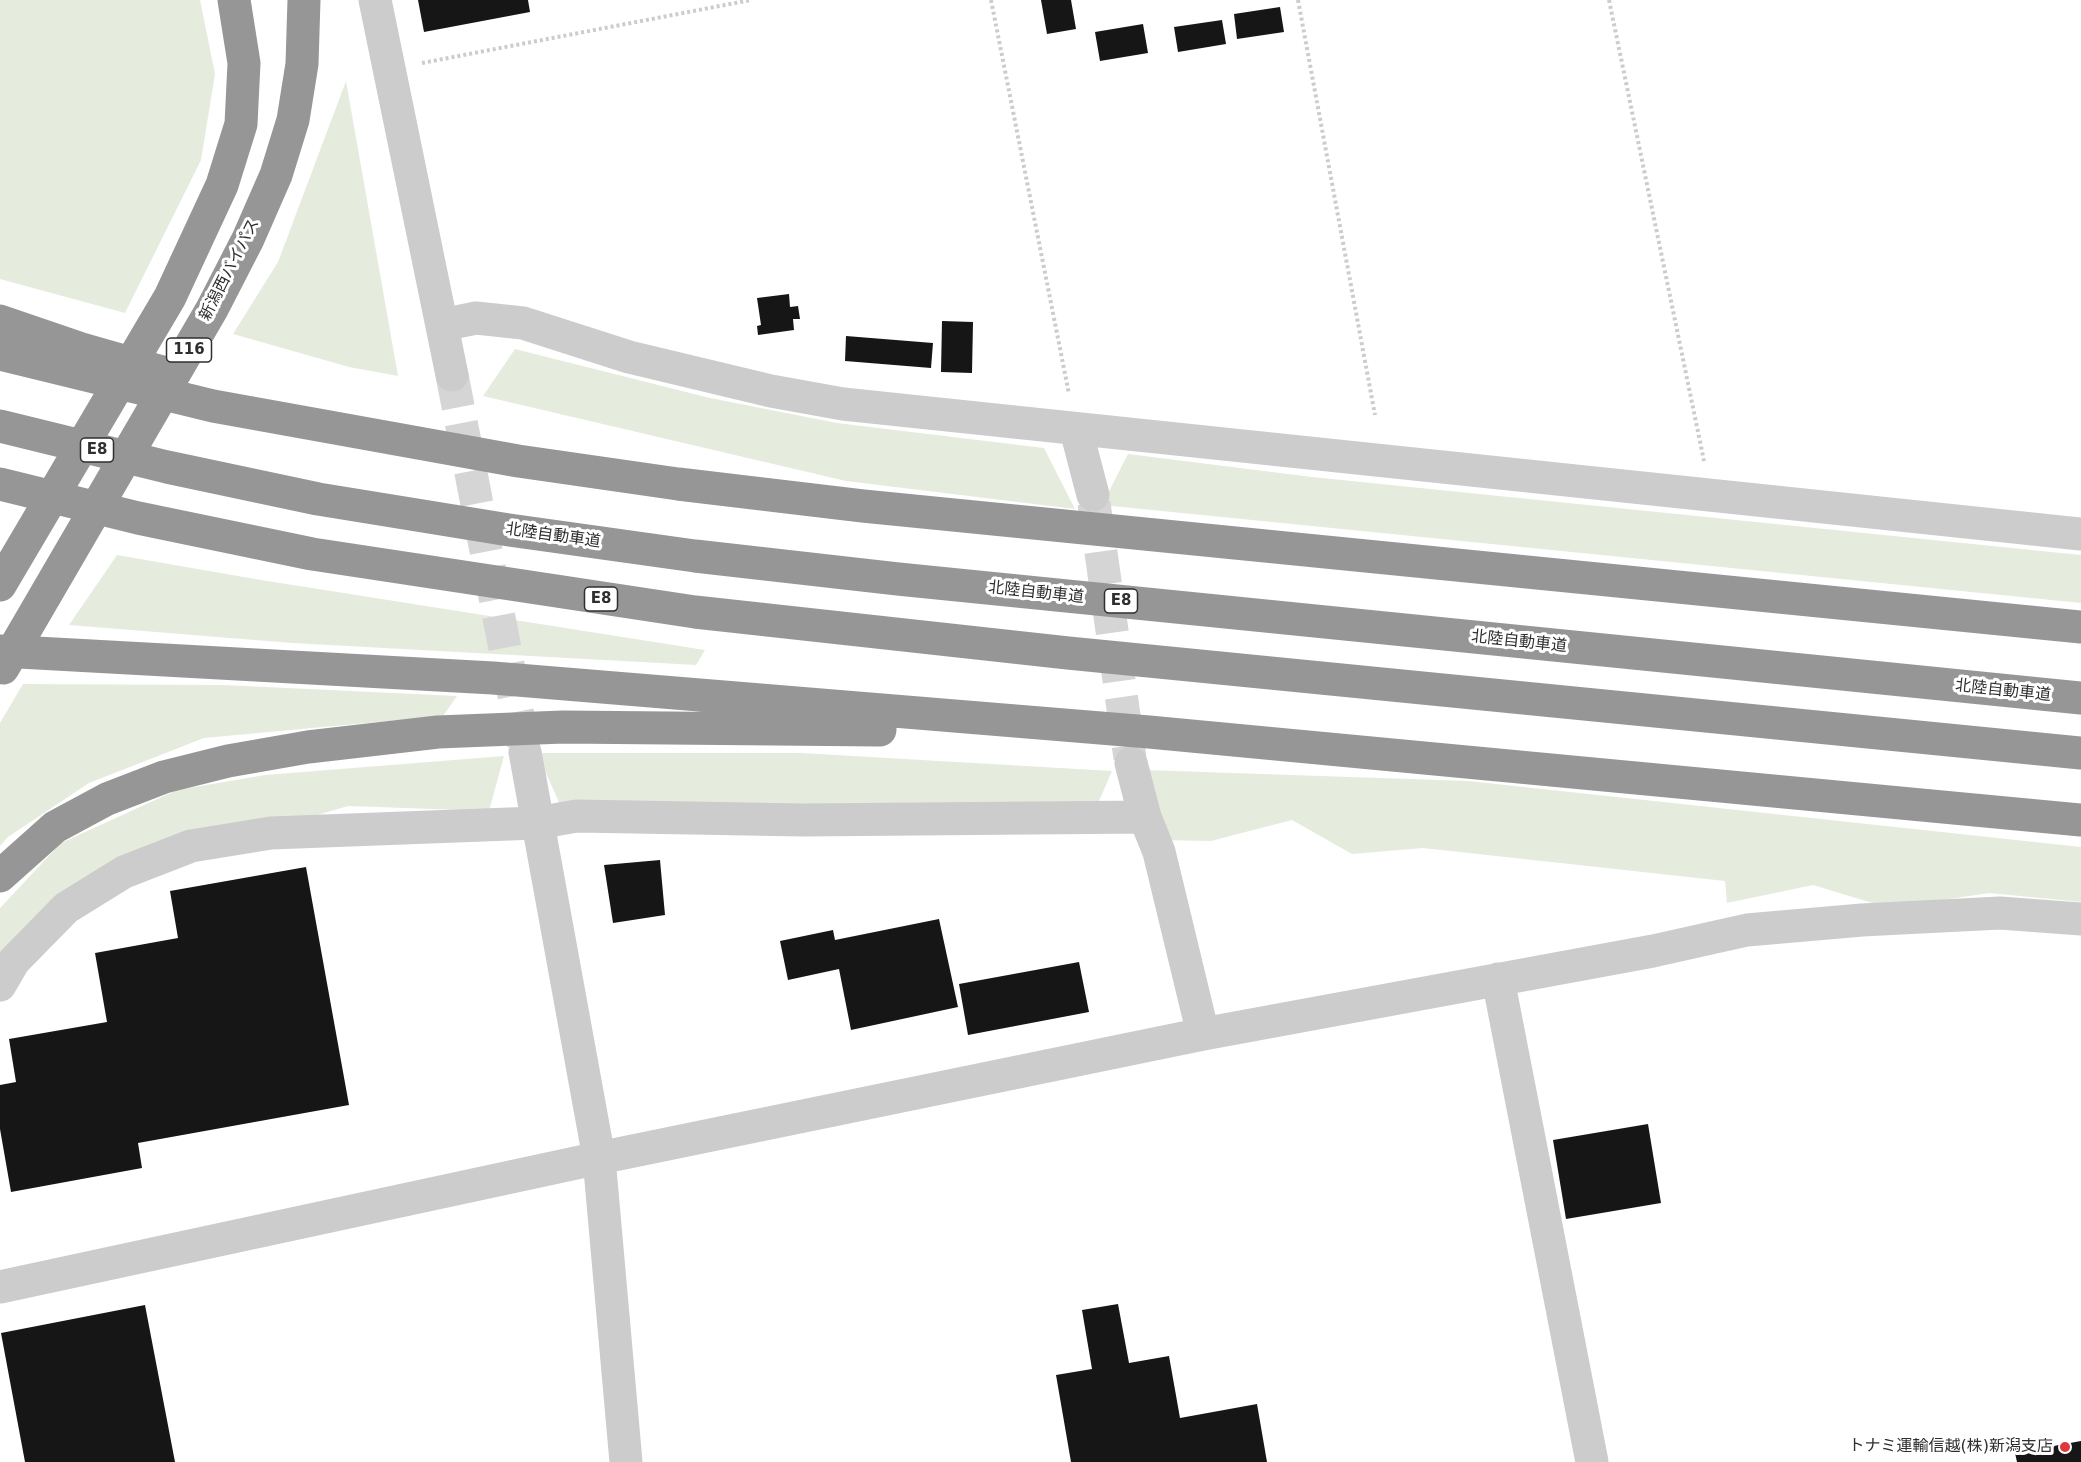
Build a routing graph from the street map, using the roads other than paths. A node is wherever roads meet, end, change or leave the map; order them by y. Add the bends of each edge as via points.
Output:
1 (234, 0) edge
2 (304, 0) edge
3 (375, 0) edge
4 (0, 321) edge
5 (442, 326) junction
6 (0, 354) edge
7 (76, 361) junction
8 (452, 375) tunnel mouth
9 (14, 430) edge
10 (1076, 430) junction
11 (0, 484) edge
12 (1093, 495) tunnel mouth
13 (2081, 534) edge
14 (0, 585) edge
15 (2081, 627) edge
16 (0, 651) edge
17 (0, 673) edge
18 (2081, 698) edge
19 (1149, 732) junction
20 (525, 752) tunnel mouth
21 (2081, 753) edge
22 (1131, 763) tunnel mouth
23 (1145, 817) junction
24 (2081, 820) edge
25 (536, 823) junction
26 (0, 876) edge
27 (2081, 919) edge
28 (1498, 979) junction
29 (0, 985) edge
30 (1203, 1034) junction
31 (599, 1158) junction
32 (0, 1287) edge
33 (626, 1462) edge
34 (1592, 1462) edge

1 - 14 highway via 244,63 241,124 222,186 170,297
2 - 17 highway, 新潟西バイパス / 116 via 302,64 293,120 276,175 248,239 212,309
3 - 5 street
4 - 7 highway
5 - 8 street
5 - 10 street via 476,318 523,323 629,357 771,391 843,404
6 - 7 highway
7 - 15 highway via 218,398 506,459 678,484 863,506
9 - 18 highway, 北陸自動車道 / E8 via 318,499 695,556
10 - 12 street
10 - 13 street
11 - 21 highway, E8 via 312,554 695,612 1068,653
16 - 19 highway via 493,678
19 - 24 highway
19 - 26 highway via 563,727 438,732 308,747 164,777 107,799 55,827
20 - 25 street
22 - 23 street
23 - 25 street via 803,820 577,816
23 - 30 street via 1159,852
25 - 29 street via 270,833 191,846 124,872 66,909 14,961
25 - 31 street
27 - 28 street via 2000,913 1747,930
28 - 30 street
28 - 34 street
30 - 31 street
31 - 32 street
31 - 33 street

